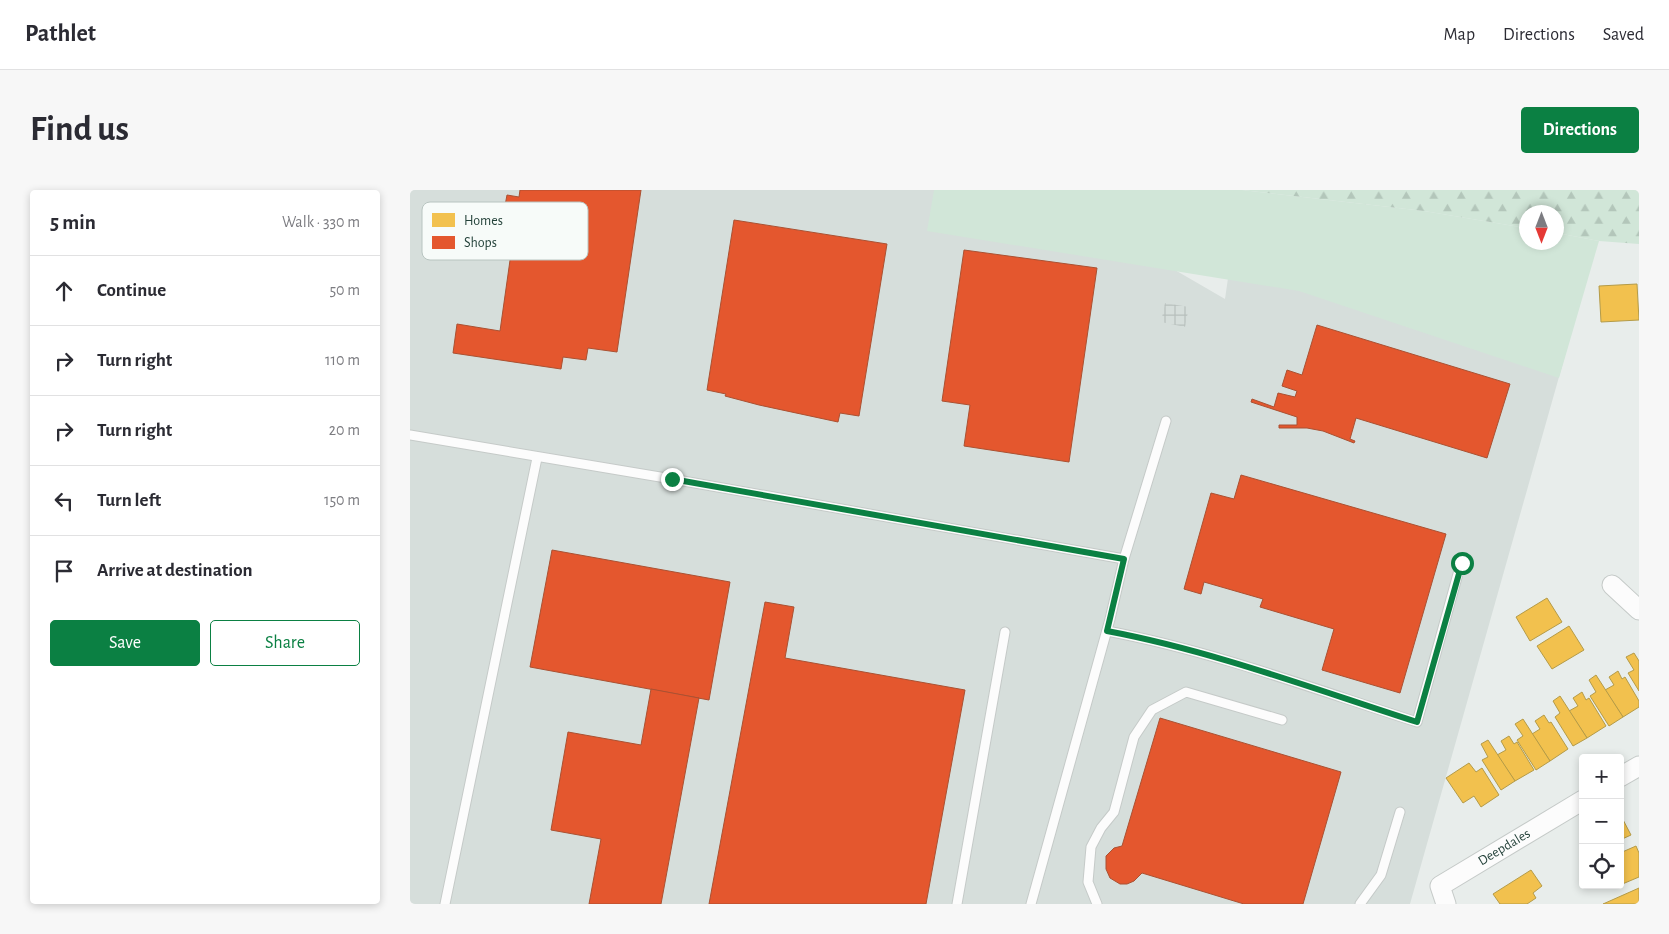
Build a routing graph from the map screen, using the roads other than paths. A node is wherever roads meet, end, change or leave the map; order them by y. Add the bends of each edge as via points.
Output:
1 (1166, 421) dead end
2 (410, 435) edge
3 (536, 458) junction
4 (1124, 559) junction
5 (1462, 563) dead end
6 (1612, 585) dead end
7 (1639, 610) edge
8 (1107, 631) junction
9 (1005, 632) dead end
10 (1282, 720) dead end
11 (1639, 766) edge
12 (1624, 775) edge
13 (1579, 802) edge
14 (1400, 812) dead end
15 (445, 904) edge
16 (957, 904) edge
17 (1031, 904) edge
18 (1097, 904) edge
19 (1360, 904) edge
20 (1446, 904) edge

1 - 4 lane
2 - 3 lane
3 - 4 lane
3 - 15 lane
4 - 8 lane
5 - 8 lane via 1417,722 1204,654
6 - 7 street
8 - 17 lane
9 - 16 lane
10 - 18 lane via 1186,692 1152,710 1134,737 1114,812 1091,847 1088,882
11 - 12 street
13 - 20 street, Deepdales via 1440,886
14 - 19 lane via 1382,875

